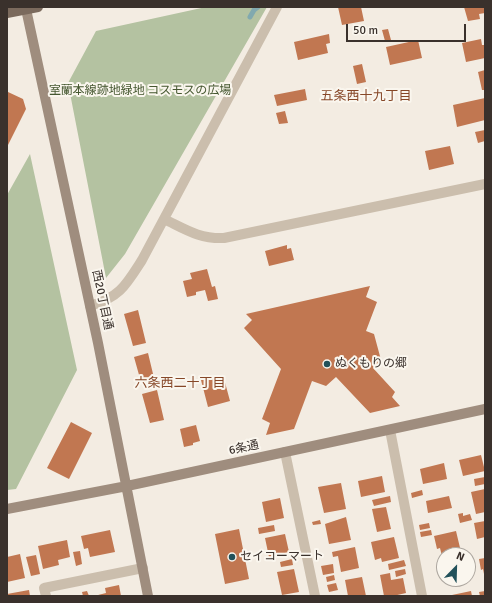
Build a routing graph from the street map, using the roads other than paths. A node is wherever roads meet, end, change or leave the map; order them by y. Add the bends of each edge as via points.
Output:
1 (277, 7) edge
2 (31, 8) edge
3 (7, 13) edge
4 (485, 184) edge
5 (164, 219) junction
6 (90, 306) junction
7 (485, 408) edge
8 (390, 430) junction
9 (285, 452) junction
10 (127, 486) junction
11 (8, 511) edge
12 (143, 568) junction
13 (46, 596) edge
14 (148, 596) edge
15 (315, 596) edge
16 (422, 596) edge

1 - 5 street
2 - 3 main road
2 - 6 street, 西20丁目通
4 - 5 street via 224,238 196,234
5 - 6 street via 126,284 104,302
6 - 10 street, 西20丁目通
7 - 8 street, 6条通
8 - 9 street, 6条通
8 - 16 street
9 - 10 street, 6条通
9 - 15 street
10 - 11 street, 6条通
10 - 12 street, 西20丁目通
12 - 13 street via 44,588
12 - 14 street, 西20丁目通

